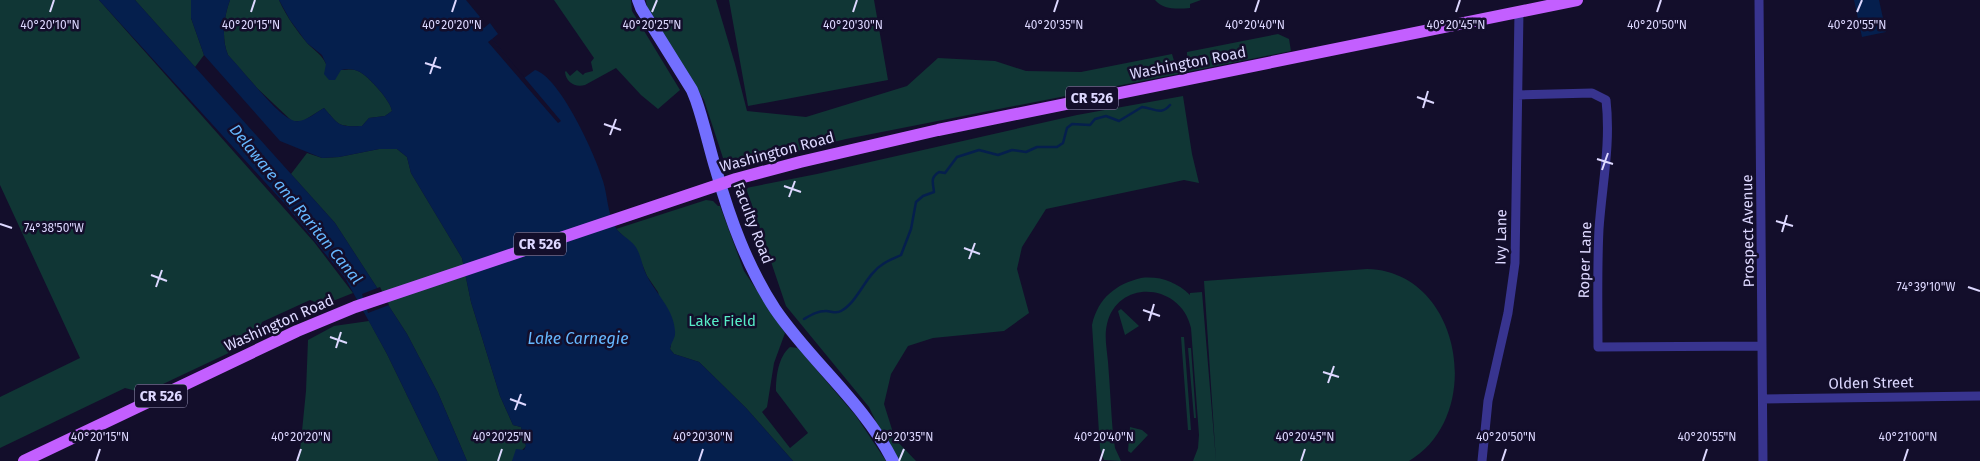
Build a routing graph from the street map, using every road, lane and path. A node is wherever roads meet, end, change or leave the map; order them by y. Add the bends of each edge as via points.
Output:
1 (638, 0) edge
2 (1577, 0) edge
3 (1759, 0) edge
4 (1519, 11) junction
5 (1518, 95) junction
6 (720, 184) junction
7 (1762, 346) junction
8 (1980, 396) edge
9 (1763, 399) junction
10 (24, 461) edge
11 (893, 461) edge
12 (1482, 461) edge
13 (1763, 461) edge

1 - 6 street, Faculty Road via 692,90
2 - 4 main road, Washington Road / CR 526
3 - 7 street, Prospect Avenue
4 - 5 street, Ivy Lane
4 - 6 main road, Washington Road / CR 526 via 938,130
5 - 7 street, Roper Lane via 1592,93 1606,100 1607,162 1599,236 1598,347
5 - 12 street, Ivy Lane via 1513,286 1488,400
6 - 10 main road, Washington Road / CR 526 via 365,303 297,331
6 - 11 street, Faculty Road via 743,252 762,289 794,335 872,427
7 - 9 street, Prospect Avenue
8 - 9 street, Olden Street
9 - 13 street, Prospect Avenue

